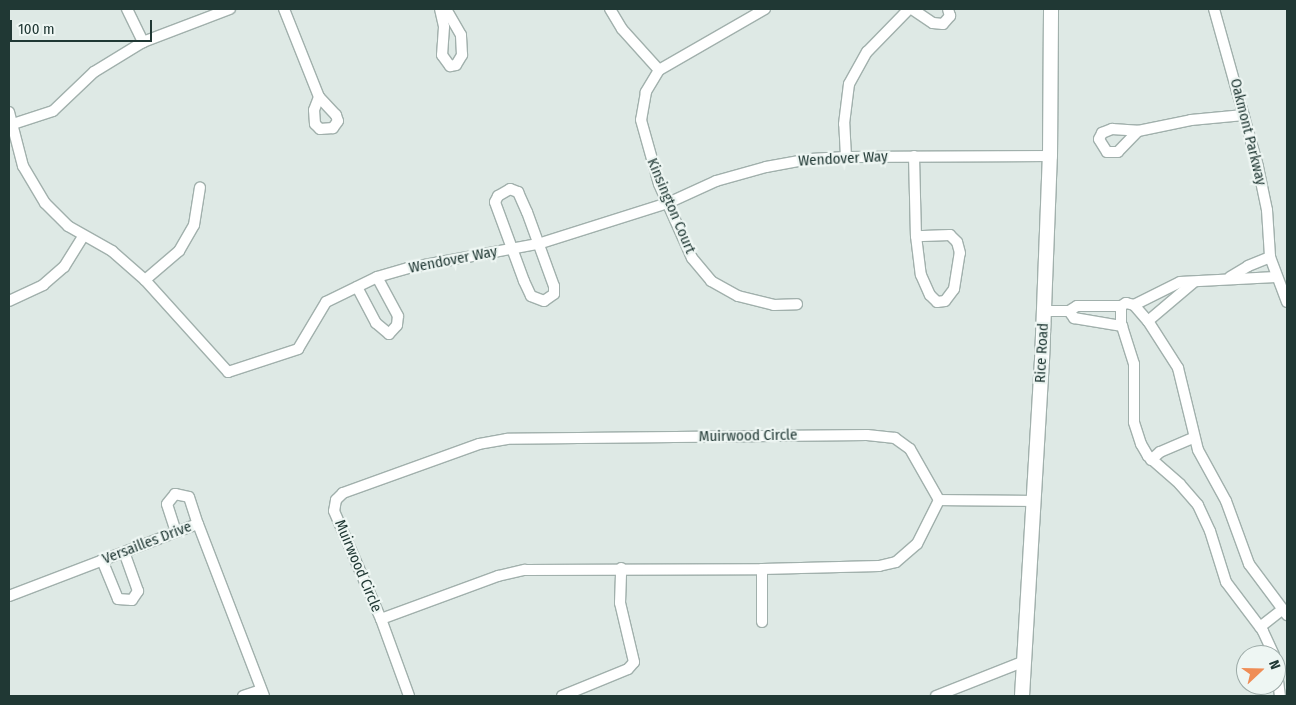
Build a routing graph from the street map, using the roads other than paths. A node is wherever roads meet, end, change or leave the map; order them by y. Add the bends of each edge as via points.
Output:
1 (127, 9) edge
2 (230, 9) edge
3 (284, 9) edge
4 (440, 9) edge
5 (446, 9) edge
6 (610, 9) edge
7 (765, 9) edge
8 (910, 9) edge
9 (948, 9) edge
10 (1051, 9) edge
11 (1214, 9) edge
12 (143, 42) junction
13 (659, 70) junction
14 (318, 97) dead end
15 (9, 112) edge
16 (1244, 115) junction
17 (13, 124) junction
18 (1138, 131) dead end
19 (914, 156) junction
20 (1050, 156) junction
21 (846, 157) junction
22 (200, 187) dead end
23 (668, 203) junction
24 (83, 236) junction
25 (916, 236) junction
26 (538, 244) junction
27 (511, 249) junction
28 (1270, 258) junction
29 (377, 277) junction
30 (1230, 277) junction
31 (1276, 277) junction
32 (144, 280) junction
33 (1194, 282) junction
34 (357, 287) junction
35 (9, 301) edge
36 (1287, 302) edge
37 (797, 304) dead end
38 (1134, 305) junction
39 (1121, 306) junction
40 (1044, 311) junction
41 (1069, 311) junction
42 (1148, 321) junction
43 (1122, 326) junction
44 (1193, 438) junction
45 (1151, 460) junction
46 (939, 500) junction
47 (1033, 501) junction
48 (198, 524) junction
49 (176, 532) junction
50 (124, 552) junction
51 (102, 560) junction
52 (620, 568) junction
53 (762, 569) junction
54 (9, 596) edge
55 (1285, 612) edge
56 (381, 619) junction
57 (762, 622) dead end
58 (1260, 627) junction
59 (1269, 645) edge
60 (1024, 661) junction
61 (262, 693) edge
62 (243, 696) edge
63 (409, 696) edge
64 (562, 696) edge
65 (936, 696) edge
66 (1022, 696) edge

1 - 12 street
2 - 12 street
3 - 14 street
4 - 5 street via 444,26 442,55 450,66 456,65 462,55 461,35
6 - 13 street via 622,29
7 - 13 street, Kinsington Court
8 - 9 street via 933,23 943,24 950,16
8 - 21 street via 867,52 849,84 844,124
10 - 20 street, Rice Road
11 - 16 street, Oakmont Parkway
12 - 17 street via 94,72 53,111
13 - 23 street, Kinsington Court via 646,92 641,120 647,148
15 - 17 street, Wendover Way
16 - 18 street via 1191,120
16 - 28 street, Oakmont Parkway via 1266,210
17 - 24 street, Wendover Way via 23,166 45,203
19 - 20 street, Wendover Way
19 - 21 street, Wendover Way
19 - 25 street
20 - 40 street, Rice Road
21 - 23 street, Wendover Way via 766,167 716,181
22 - 32 street via 194,226 179,251
23 - 26 street, Wendover Way
23 - 37 street, Kinsington Court via 692,258 711,281 738,296 774,305
24 - 32 street, Wendover Way via 112,251
24 - 35 street via 64,267 43,285
25 - 25 street via 921,275 930,295 937,302 944,301 954,290 960,253 957,242 950,235
26 - 27 street, Wendover Way
26 - 27 street via 554,286 554,294 544,301 531,296
26 - 27 street via 518,192 510,190 498,196 495,202
27 - 29 street, Wendover Way
28 - 30 street
28 - 31 street, Oakmont Parkway
29 - 34 street, Wendover Way
29 - 34 street via 398,316 397,325 390,334 376,323
30 - 31 street via 1243,281
30 - 33 street
31 - 36 street, Oakmont Parkway
32 - 34 street, Wendover Way via 228,372 298,349 326,302
33 - 38 street via 1170,284
33 - 42 street
38 - 39 street via 1129,302
38 - 42 street
39 - 41 street via 1077,306
39 - 43 street
40 - 41 street
40 - 47 street, Rice Road
41 - 43 street via 1074,318
42 - 44 street via 1178,368
43 - 45 street via 1134,364 1134,422 1141,444
44 - 45 street via 1160,452
44 - 55 street via 1204,465 1226,501 1249,564
45 - 58 street via 1180,484 1198,505 1226,582
46 - 47 street
46 - 53 street, Muirwood Circle via 917,544 896,562
46 - 56 street, Muirwood Circle via 919,460 895,438 867,435 507,439 479,444 343,493 336,500 334,511
47 - 60 street, Rice Road
48 - 49 street, Versailles Drive
48 - 49 street via 189,497 175,494 167,504
48 - 61 street, Versailles Drive
49 - 50 street, Versailles Drive
50 - 51 street, Versailles Drive
50 - 51 street via 138,590 132,600 118,599
51 - 54 street, Versailles Drive
52 - 53 street, Muirwood Circle
52 - 56 street, Muirwood Circle via 525,570 498,576
52 - 64 street via 620,603 634,662 628,669
53 - 57 street
55 - 58 street
56 - 63 street
58 - 59 street
60 - 65 street
60 - 66 street, Rice Road
61 - 62 street

